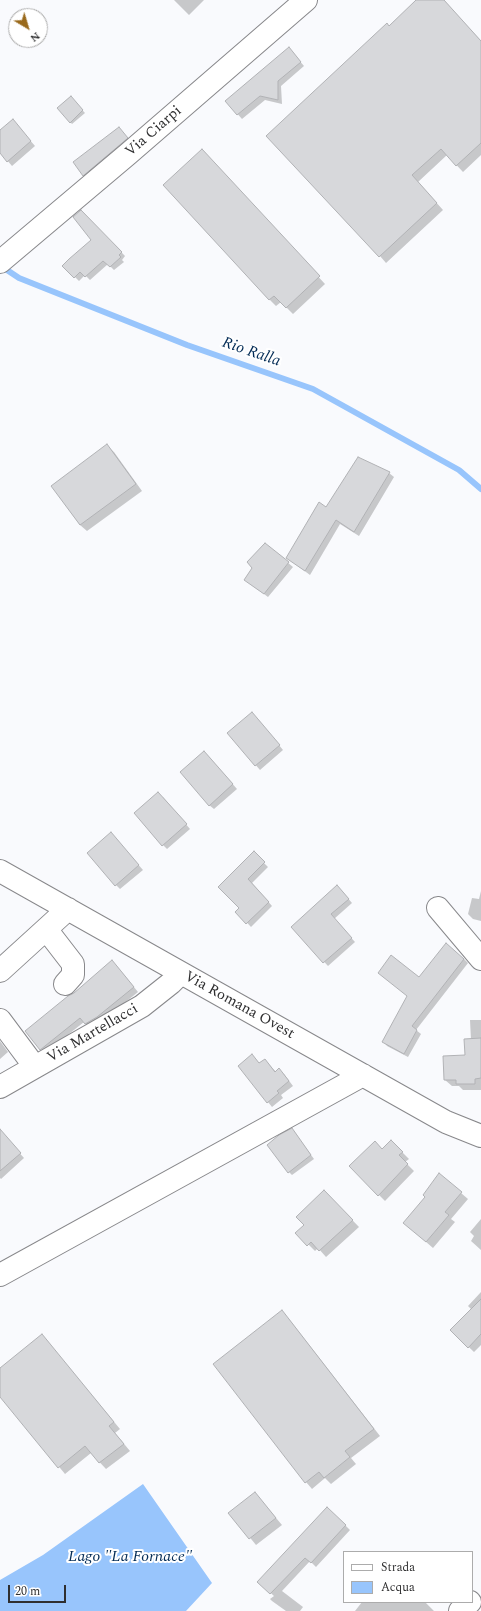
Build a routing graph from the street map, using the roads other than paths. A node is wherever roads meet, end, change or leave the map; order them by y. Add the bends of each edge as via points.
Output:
1 (306, 0) edge
2 (0, 262) edge
3 (0, 871) edge
4 (438, 908) dead end
5 (68, 909) junction
6 (46, 929) junction
7 (481, 959) edge
8 (0, 971) edge
9 (181, 973) junction
10 (65, 984) dead end
11 (0, 1020) edge
12 (35, 1067) junction
13 (363, 1075) junction
14 (0, 1087) edge
15 (481, 1136) edge
16 (0, 1276) edge
17 (481, 1591) edge
18 (473, 1599) edge
19 (469, 1603) edge
20 (460, 1611) edge

1 - 2 street, Via Ciarpi
3 - 5 street, Via Romana Ovest
4 - 7 street
5 - 6 street
5 - 9 street, Via Romana Ovest
6 - 8 street
6 - 10 street via 73,964 73,975
9 - 12 street, Via Martellacci via 142,1006
9 - 13 street, Via Romana Ovest
11 - 12 street
12 - 14 street, Via Martellacci
13 - 15 street, Via Romana Ovest via 446,1122
13 - 16 street
17 - 18 street
19 - 20 street

